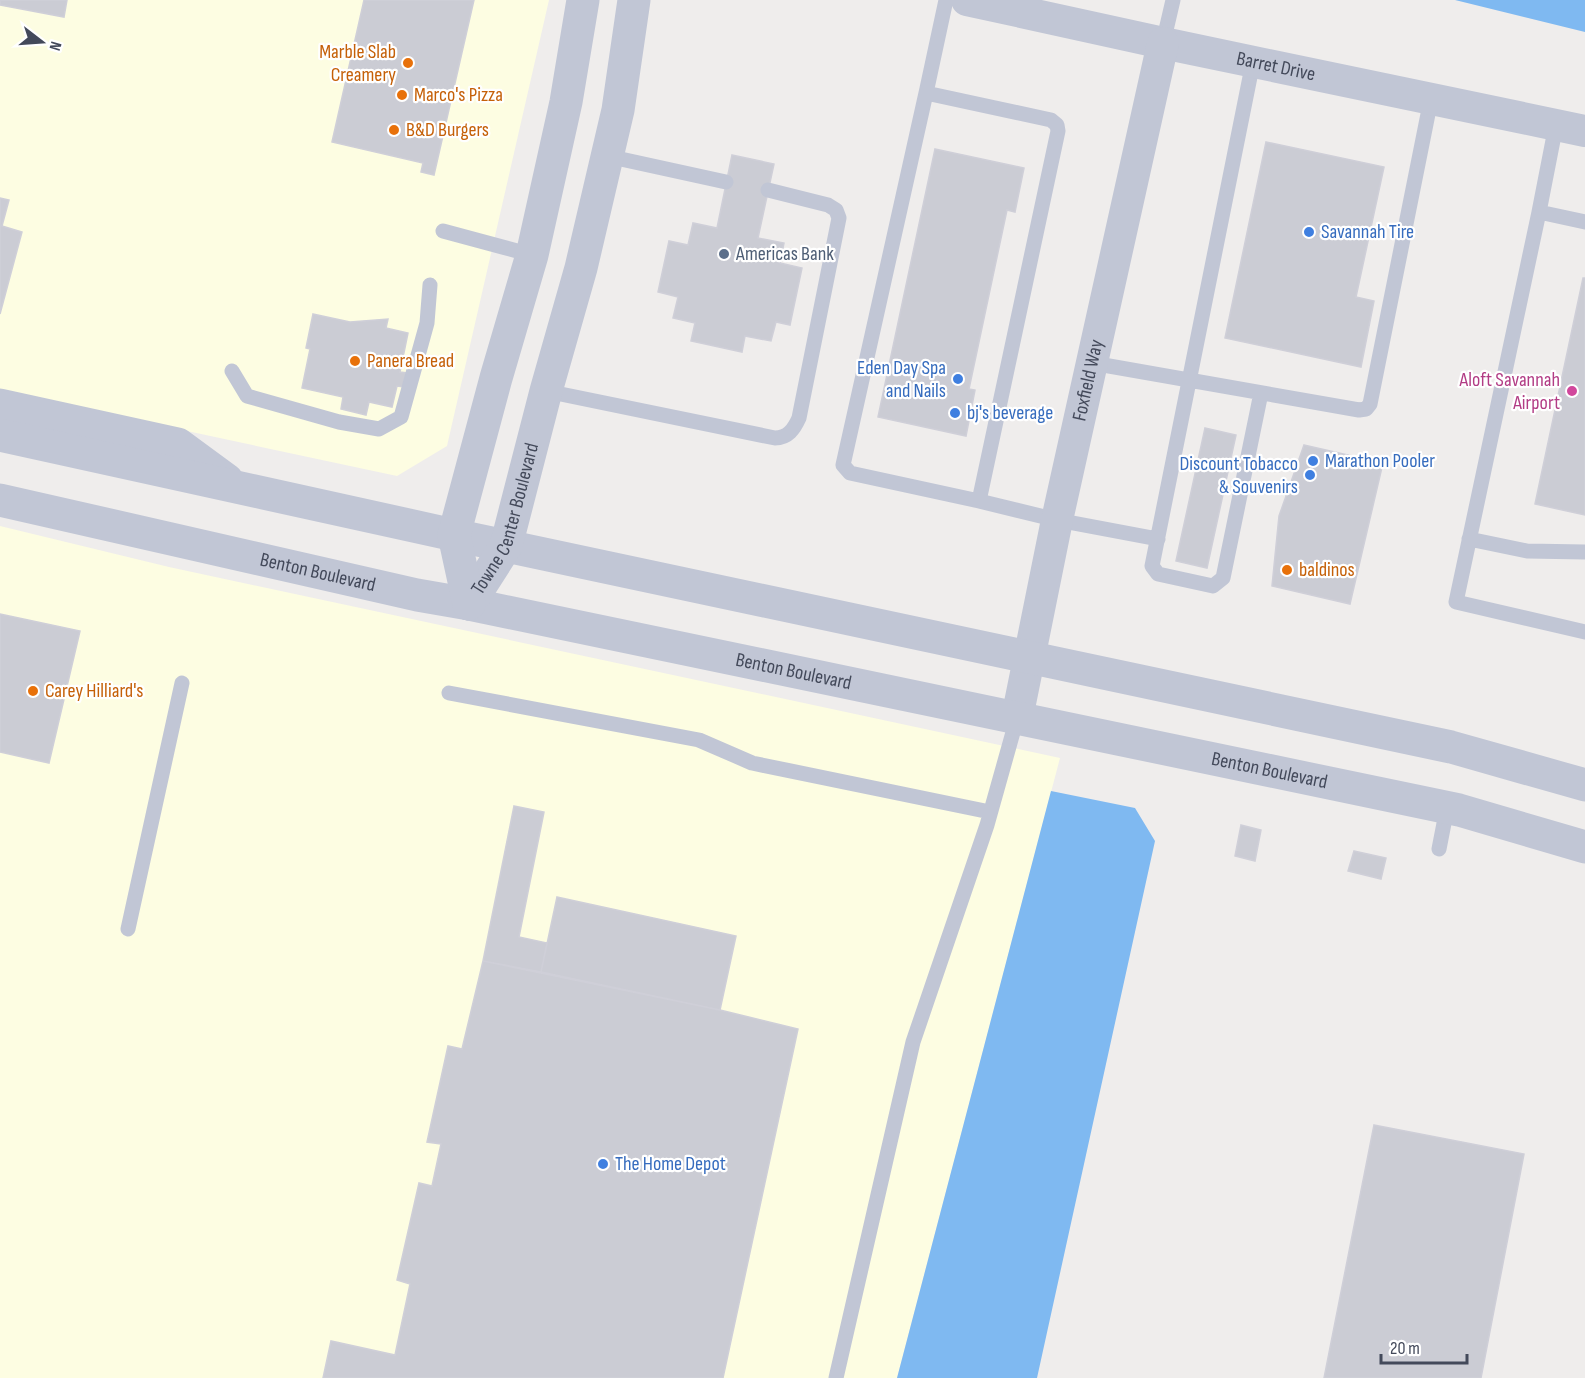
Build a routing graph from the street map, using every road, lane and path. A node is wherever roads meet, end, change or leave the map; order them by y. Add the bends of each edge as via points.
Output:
1 (583, 0) edge
2 (634, 0) edge
3 (946, 0) edge
4 (967, 0) edge
5 (1173, 0) edge
6 (1162, 43) junction
7 (1253, 62) junction
8 (926, 93) junction
9 (1431, 99) junction
10 (1571, 128) edge
11 (607, 156) junction
12 (726, 182) dead end
13 (768, 190) dead end
14 (1539, 212) junction
15 (1585, 222) edge
16 (443, 231) dead end
17 (532, 255) junction
18 (581, 267) junction
19 (430, 285) dead end
20 (1092, 363) junction
21 (232, 371) dead end
22 (496, 378) junction
23 (1190, 380) junction
24 (546, 391) junction
25 (1262, 393) junction
26 (0, 405) edge
27 (0, 435) edge
28 (236, 487) junction
29 (0, 500) edge
30 (979, 501) junction
31 (1057, 520) junction
32 (454, 535) junction
33 (1158, 539) junction
34 (1469, 539) junction
35 (506, 546) junction
36 (1585, 552) edge
37 (469, 604) junction
38 (1585, 632) edge
39 (1028, 657) junction
40 (182, 683) dead end
41 (449, 693) dead end
42 (1017, 718) junction
43 (1585, 785) edge
44 (1447, 808) junction
45 (990, 812) junction
46 (1585, 847) edge
47 (1439, 849) dead end
48 (128, 929) dead end
49 (836, 1378) edge

1 - 17 street, Towne Center Boulevard via 566,102
2 - 11 street, Towne Center Boulevard
3 - 8 lane
4 - 6 street, Barret Drive
5 - 6 lane
6 - 7 street, Barret Drive
6 - 20 street, Foxfield Way
7 - 9 street, Barret Drive
7 - 23 lane
8 - 30 lane via 1051,120 1058,131
8 - 30 lane via 843,465 850,473
9 - 10 street, Barret Drive
9 - 25 lane via 1370,404 1359,410
10 - 14 lane
11 - 12 lane
11 - 18 street, Towne Center Boulevard
13 - 24 lane via 828,205 839,218 799,418 789,434 775,438
14 - 15 lane
14 - 34 lane
16 - 17 lane
17 - 18 street
17 - 22 street, Towne Center Boulevard
18 - 24 street, Towne Center Boulevard
19 - 21 lane via 427,323 401,417 379,429 247,396
20 - 23 lane
20 - 31 street, Foxfield Way
22 - 24 street
22 - 32 street, Towne Center Boulevard
23 - 25 lane
23 - 33 lane
24 - 35 street, Towne Center Boulevard
25 - 33 lane via 1223,578 1213,586 1158,574 1152,566
26 - 28 street via 178,444
27 - 28 street
28 - 32 street
29 - 37 street, Benton Boulevard
30 - 31 lane
31 - 33 lane
31 - 39 street, Foxfield Way
32 - 35 street
32 - 37 street, Towne Center Boulevard
34 - 36 lane via 1527,551
34 - 38 lane via 1456,602
35 - 37 street, Towne Center Boulevard
35 - 39 street
37 - 42 street, Benton Boulevard
39 - 42 street, Foxfield Way
39 - 43 street via 1451,747
40 - 48 lane
41 - 45 lane via 699,740 752,763
42 - 44 street, Benton Boulevard
42 - 45 lane
44 - 46 street, Benton Boulevard
44 - 47 lane
45 - 49 lane via 913,1041

